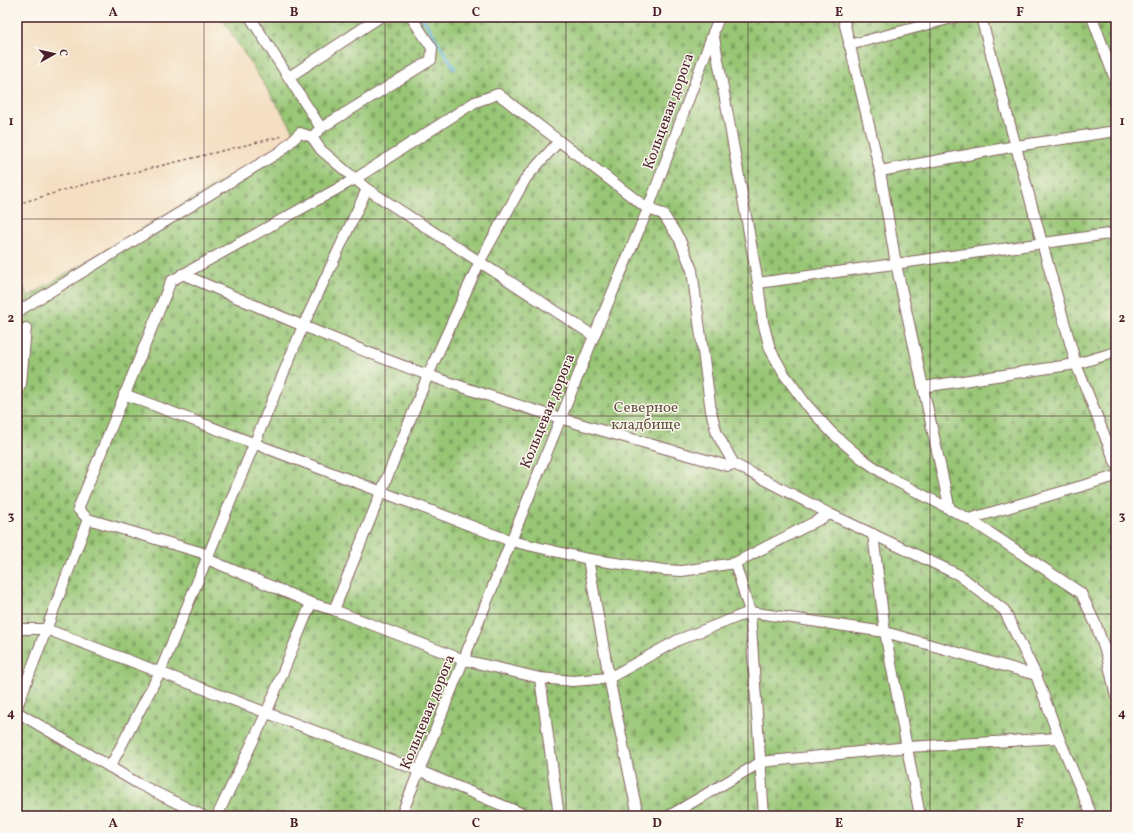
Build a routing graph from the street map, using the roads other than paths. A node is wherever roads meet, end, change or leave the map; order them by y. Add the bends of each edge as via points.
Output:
1 (250, 17) edge
2 (380, 17) edge
3 (411, 17) edge
4 (719, 17) edge
5 (843, 17) edge
6 (956, 17) edge
7 (981, 17) edge
8 (1092, 17) edge
9 (713, 31) junction
10 (849, 45) junction
11 (289, 77) junction
12 (1116, 82) edge
13 (321, 128) junction
14 (1116, 131) edge
15 (312, 137) junction
16 (559, 141) junction
17 (1016, 146) junction
18 (880, 171) junction
19 (355, 179) junction
20 (367, 189) junction
21 (648, 209) junction
22 (1116, 233) edge
23 (1042, 243) junction
24 (480, 261) junction
25 (896, 264) junction
26 (182, 274) junction
27 (758, 283) junction
28 (17, 312) edge
29 (303, 326) junction
30 (17, 333) edge
31 (594, 336) junction
32 (1116, 352) edge
33 (1076, 364) junction
34 (428, 375) junction
35 (923, 387) junction
36 (17, 392) edge
37 (124, 394) junction
38 (560, 419) junction
39 (255, 445) junction
40 (734, 464) junction
41 (1116, 464) edge
42 (1116, 476) edge
43 (382, 492) junction
44 (950, 510) junction
45 (830, 514) junction
46 (88, 519) junction
47 (969, 519) junction
48 (873, 534) junction
49 (510, 541) junction
50 (207, 559) junction
51 (588, 559) junction
52 (735, 563) junction
53 (311, 603) junction
54 (334, 610) junction
55 (750, 612) junction
56 (17, 629) edge
57 (46, 629) junction
58 (885, 632) junction
59 (464, 660) junction
60 (160, 672) junction
61 (1036, 675) junction
62 (540, 678) junction
63 (609, 678) junction
64 (1116, 697) edge
65 (17, 707) edge
66 (17, 712) edge
67 (266, 714) junction
68 (1059, 738) junction
69 (908, 747) junction
70 (761, 762) junction
71 (110, 767) junction
72 (420, 771) junction
73 (203, 816) edge
74 (217, 816) edge
75 (401, 816) edge
76 (528, 816) edge
77 (559, 816) edge
78 (638, 816) edge
79 (669, 816) edge
80 (764, 816) edge
81 (920, 816) edge
82 (1092, 816) edge

1 - 11 lane
2 - 11 lane
3 - 13 lane via 432,48 431,60
4 - 9 lane, Кольцевая дорога
5 - 10 lane
6 - 10 lane
7 - 17 lane
8 - 12 lane
9 - 21 lane, Кольцевая дорога
9 - 27 lane
10 - 18 lane
11 - 13 lane
13 - 15 lane
14 - 17 lane
15 - 19 lane via 321,150
15 - 28 lane via 300,133 281,152
16 - 19 lane via 498,94 475,102
16 - 21 lane
16 - 24 lane via 526,178
17 - 18 lane
17 - 23 lane
18 - 25 lane
19 - 20 lane
19 - 26 lane
20 - 24 lane
20 - 29 lane
21 - 31 lane, Кольцевая дорога
21 - 40 lane via 662,214 680,240 692,270 711,411 717,434
22 - 23 lane
23 - 25 lane
23 - 33 lane
24 - 31 lane
24 - 34 lane
25 - 27 lane
25 - 35 lane
26 - 29 lane
26 - 37 lane via 171,280
27 - 44 lane via 763,322 770,349 806,404 831,432 861,458 890,478
29 - 34 lane
29 - 39 lane
30 - 36 lane via 26,328 21,384
31 - 38 lane, Кольцевая дорога
32 - 33 lane
33 - 35 lane
33 - 41 lane
34 - 38 lane
34 - 43 lane
35 - 44 lane
37 - 39 lane
37 - 46 lane via 78,508
38 - 40 lane via 728,466
38 - 49 lane, Кольцевая дорога
39 - 43 lane
39 - 50 lane
40 - 45 lane
42 - 47 lane
43 - 49 lane
43 - 54 lane
44 - 47 lane
45 - 48 lane
45 - 52 lane
46 - 50 lane via 203,553
46 - 57 lane
47 - 64 lane via 1081,593 1107,656
48 - 58 lane
48 - 61 lane via 959,575 1004,610
49 - 51 lane
49 - 59 lane, Кольцевая дорога
50 - 53 lane
50 - 60 lane
51 - 52 lane via 682,571
51 - 63 lane
52 - 55 lane
53 - 54 lane
53 - 67 lane
54 - 59 lane
55 - 58 lane
55 - 63 lane via 678,640
55 - 70 lane
56 - 57 lane
57 - 60 lane
57 - 65 lane
58 - 61 lane
58 - 69 lane
59 - 62 lane
59 - 72 lane, Кольцевая дорога
60 - 67 lane
60 - 71 lane
61 - 68 lane
62 - 63 lane via 573,681
62 - 77 lane
63 - 78 lane
66 - 71 lane
67 - 72 lane
67 - 74 lane
68 - 69 lane
68 - 82 lane
69 - 70 lane
69 - 81 lane
70 - 79 lane
70 - 80 lane
71 - 73 lane
72 - 75 lane, Кольцевая дорога
72 - 76 lane

